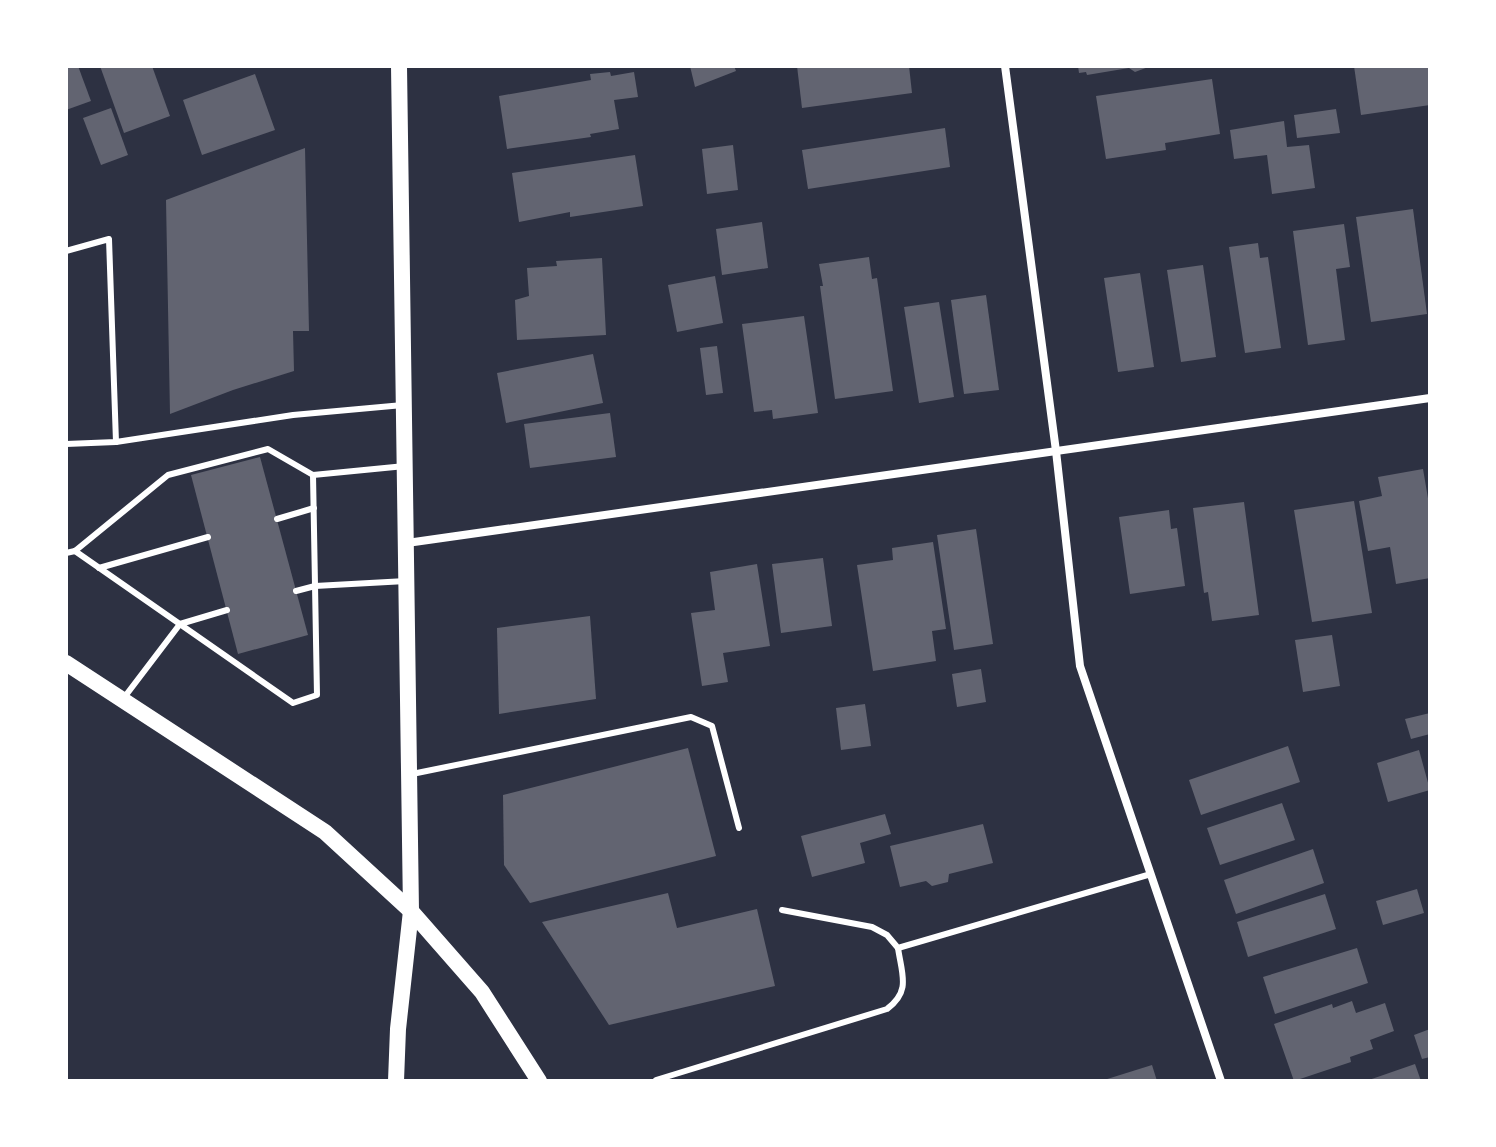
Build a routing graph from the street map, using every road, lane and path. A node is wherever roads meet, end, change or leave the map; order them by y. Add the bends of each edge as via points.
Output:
1 (399, 66) edge
2 (1005, 66) edge
3 (66, 251) edge
4 (1430, 398) edge
5 (403, 405) junction
6 (116, 442) junction
7 (66, 444) edge
8 (1056, 451) junction
9 (405, 466) junction
10 (313, 475) junction
11 (314, 508) junction
12 (277, 519) dead end
13 (208, 537) dead end
14 (406, 543) junction
15 (75, 551) junction
16 (66, 553) edge
17 (99, 568) junction
18 (406, 581) junction
19 (315, 586) junction
20 (296, 591) dead end
21 (227, 610) dead end
22 (180, 624) junction
23 (66, 663) edge
24 (123, 699) junction
25 (409, 775) junction
26 (739, 828) dead end
27 (1151, 874) junction
28 (782, 910) dead end
29 (411, 911) junction
30 (898, 948) junction
31 (656, 1080) edge
32 (396, 1081) edge
33 (539, 1081) edge
34 (1221, 1081) edge

1 - 5 main road
2 - 8 street
3 - 6 lane via 109,239
4 - 8 street
5 - 6 lane via 293,415
5 - 9 main road
6 - 7 lane
8 - 14 street
8 - 27 street via 1080,666
9 - 10 lane
9 - 14 main road
10 - 11 lane
10 - 15 lane via 268,449 168,475
11 - 12 lane
11 - 19 lane
13 - 17 lane
14 - 18 main road
15 - 16 lane
15 - 17 lane
17 - 22 lane
18 - 19 lane
18 - 25 main road
19 - 20 lane
19 - 22 lane via 317,695 293,703
21 - 22 lane
22 - 24 lane
23 - 24 main road
24 - 29 main road via 325,832
25 - 26 lane via 691,717 712,726
25 - 29 main road
27 - 30 lane
27 - 34 street
28 - 30 lane via 872,927
29 - 32 main road
29 - 33 main road via 482,992
30 - 31 lane via 904,989 887,1009

